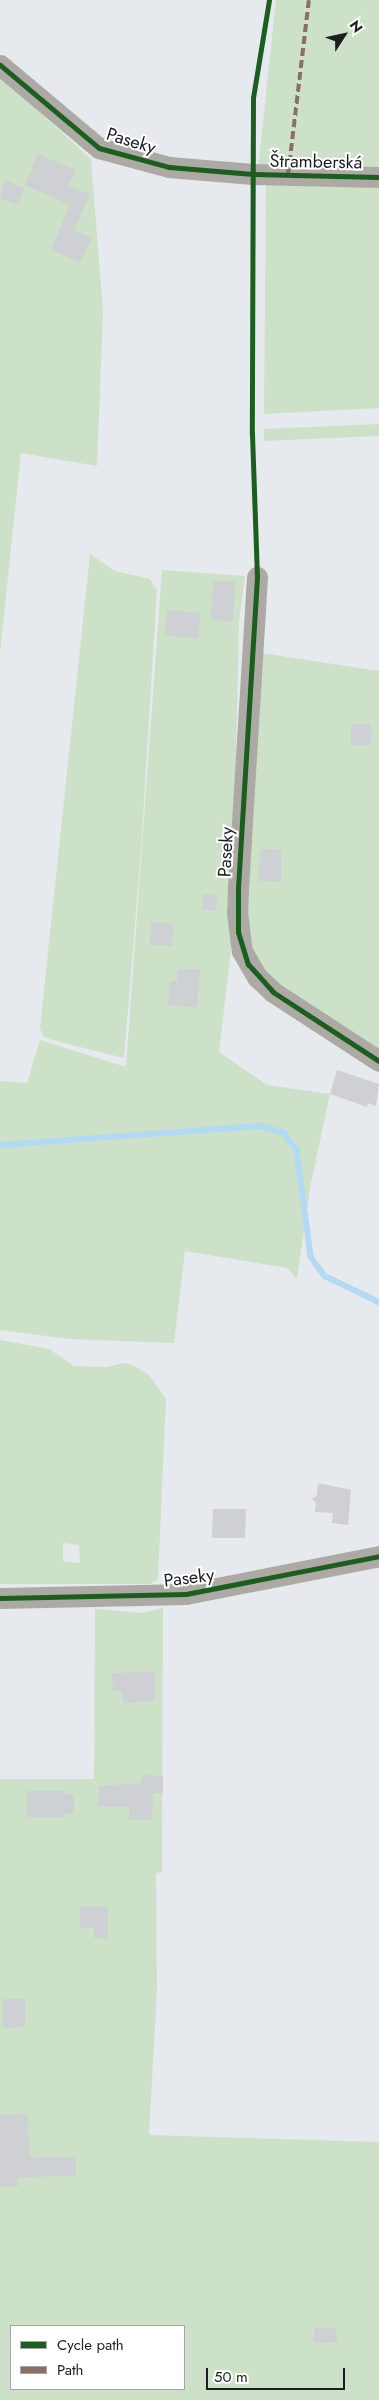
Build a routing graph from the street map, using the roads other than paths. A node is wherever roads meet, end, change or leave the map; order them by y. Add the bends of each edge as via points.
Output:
1 (0, 65) edge
2 (253, 174) joint
3 (379, 177) edge
4 (257, 577) dead end
5 (379, 1061) edge
6 (379, 1556) edge
7 (0, 1598) edge

1 - 2 street, Paseky via 99,148 169,167
2 - 3 street, Štramberská
4 - 5 street, Paseky via 237,897 242,951 257,977 273,992
6 - 7 street, Paseky via 186,1594

